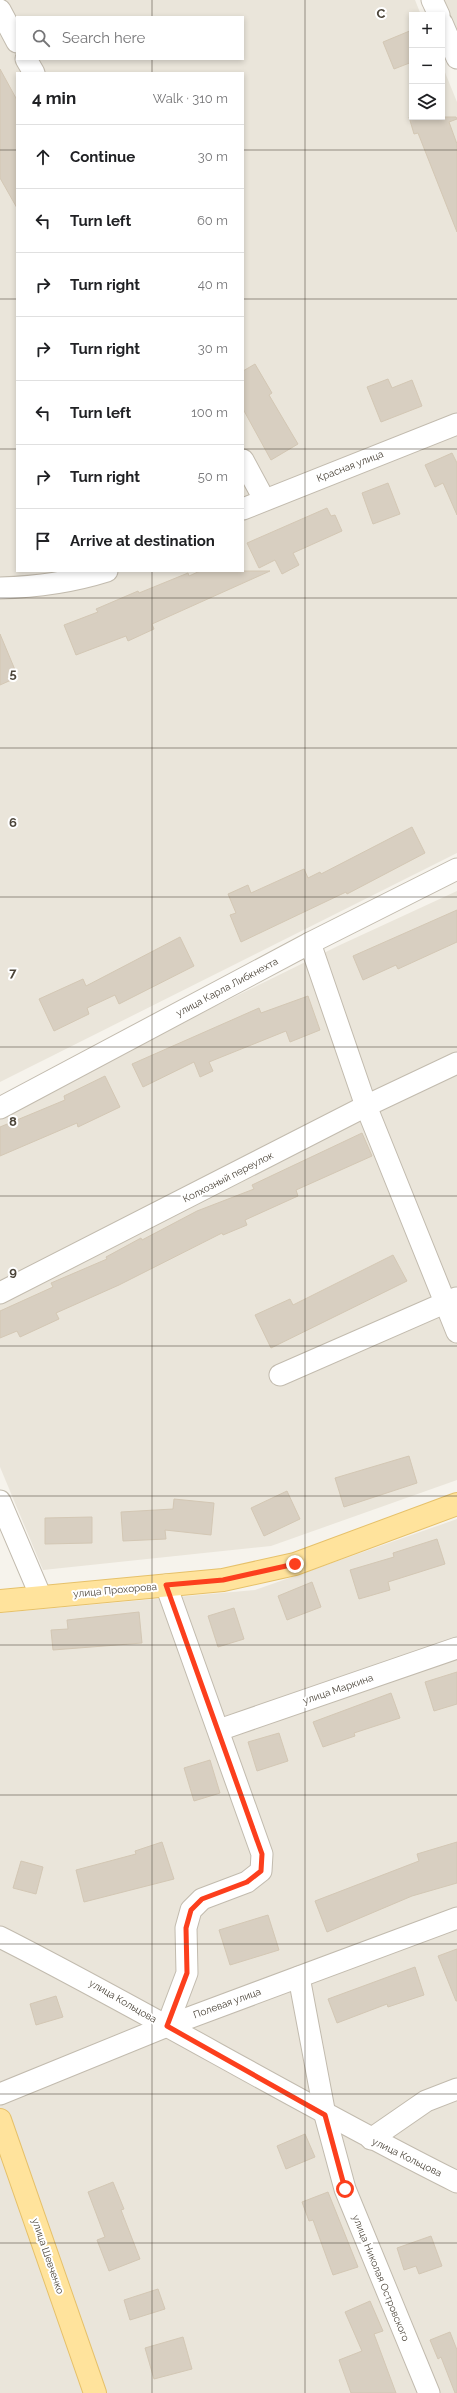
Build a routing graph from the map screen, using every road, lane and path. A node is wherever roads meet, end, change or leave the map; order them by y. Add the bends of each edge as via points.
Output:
1 (432, 0) edge
2 (0, 10) edge
3 (438, 12) edge
4 (445, 30) edge
5 (16, 40) edge
6 (457, 58) edge
7 (27, 60) edge
8 (33, 72) edge
9 (457, 424) edge
10 (244, 462) edge
11 (264, 499) junction
12 (244, 509) edge
13 (104, 572) edge
14 (0, 588) edge
15 (457, 869) edge
16 (310, 943) junction
17 (457, 1063) edge
18 (366, 1106) junction
19 (0, 1108) edge
20 (0, 1293) edge
21 (450, 1301) edge
22 (457, 1332) edge
23 (280, 1376) dead end
24 (0, 1502) edge
25 (457, 1504) edge
26 (166, 1585) junction
27 (41, 1597) junction
28 (0, 1601) edge
29 (457, 1648) edge
30 (219, 1730) junction
31 (457, 1918) edge
32 (0, 1937) edge
33 (299, 1977) junction
34 (167, 2026) junction
35 (457, 2089) edge
36 (0, 2094) edge
37 (325, 2115) junction
38 (0, 2120) edge
39 (371, 2139) junction
40 (457, 2182) edge
41 (95, 2393) edge
42 (429, 2393) edge

1 - 3 street
2 - 5 street
4 - 6 street
7 - 8 street
9 - 11 street, Красная улица
10 - 11 street
11 - 12 street, Красная улица
13 - 14 street via 42,586
15 - 16 street, улица Карла Либкнехта
16 - 18 street
16 - 19 street, улица Карла Либкнехта
17 - 18 street, Колхозный переулок
18 - 20 street, Колхозный переулок
18 - 21 street
21 - 22 street
21 - 23 street
24 - 27 street
25 - 26 main road, улица Прохорова via 295,1564 223,1580
26 - 27 main road, улица Прохорова
26 - 30 street
27 - 28 main road, улица Прохорова
29 - 30 street, улица Маркина
30 - 34 street via 262,1854 261,1871 247,1882 202,1899 191,1910 186,1928 187,1973
31 - 33 street, Полевая улица
32 - 34 street, улица Кольцова via 89,1982
33 - 34 street, Полевая улица
33 - 37 street, улица Николая Островского
34 - 36 street, Полевая улица
34 - 37 street, улица Кольцова
35 - 39 street via 426,2101
37 - 39 street, улица Кольцова
37 - 42 street, улица Николая Островского via 345,2189
38 - 41 main road, улица Шевченко
39 - 40 street, улица Кольцова

